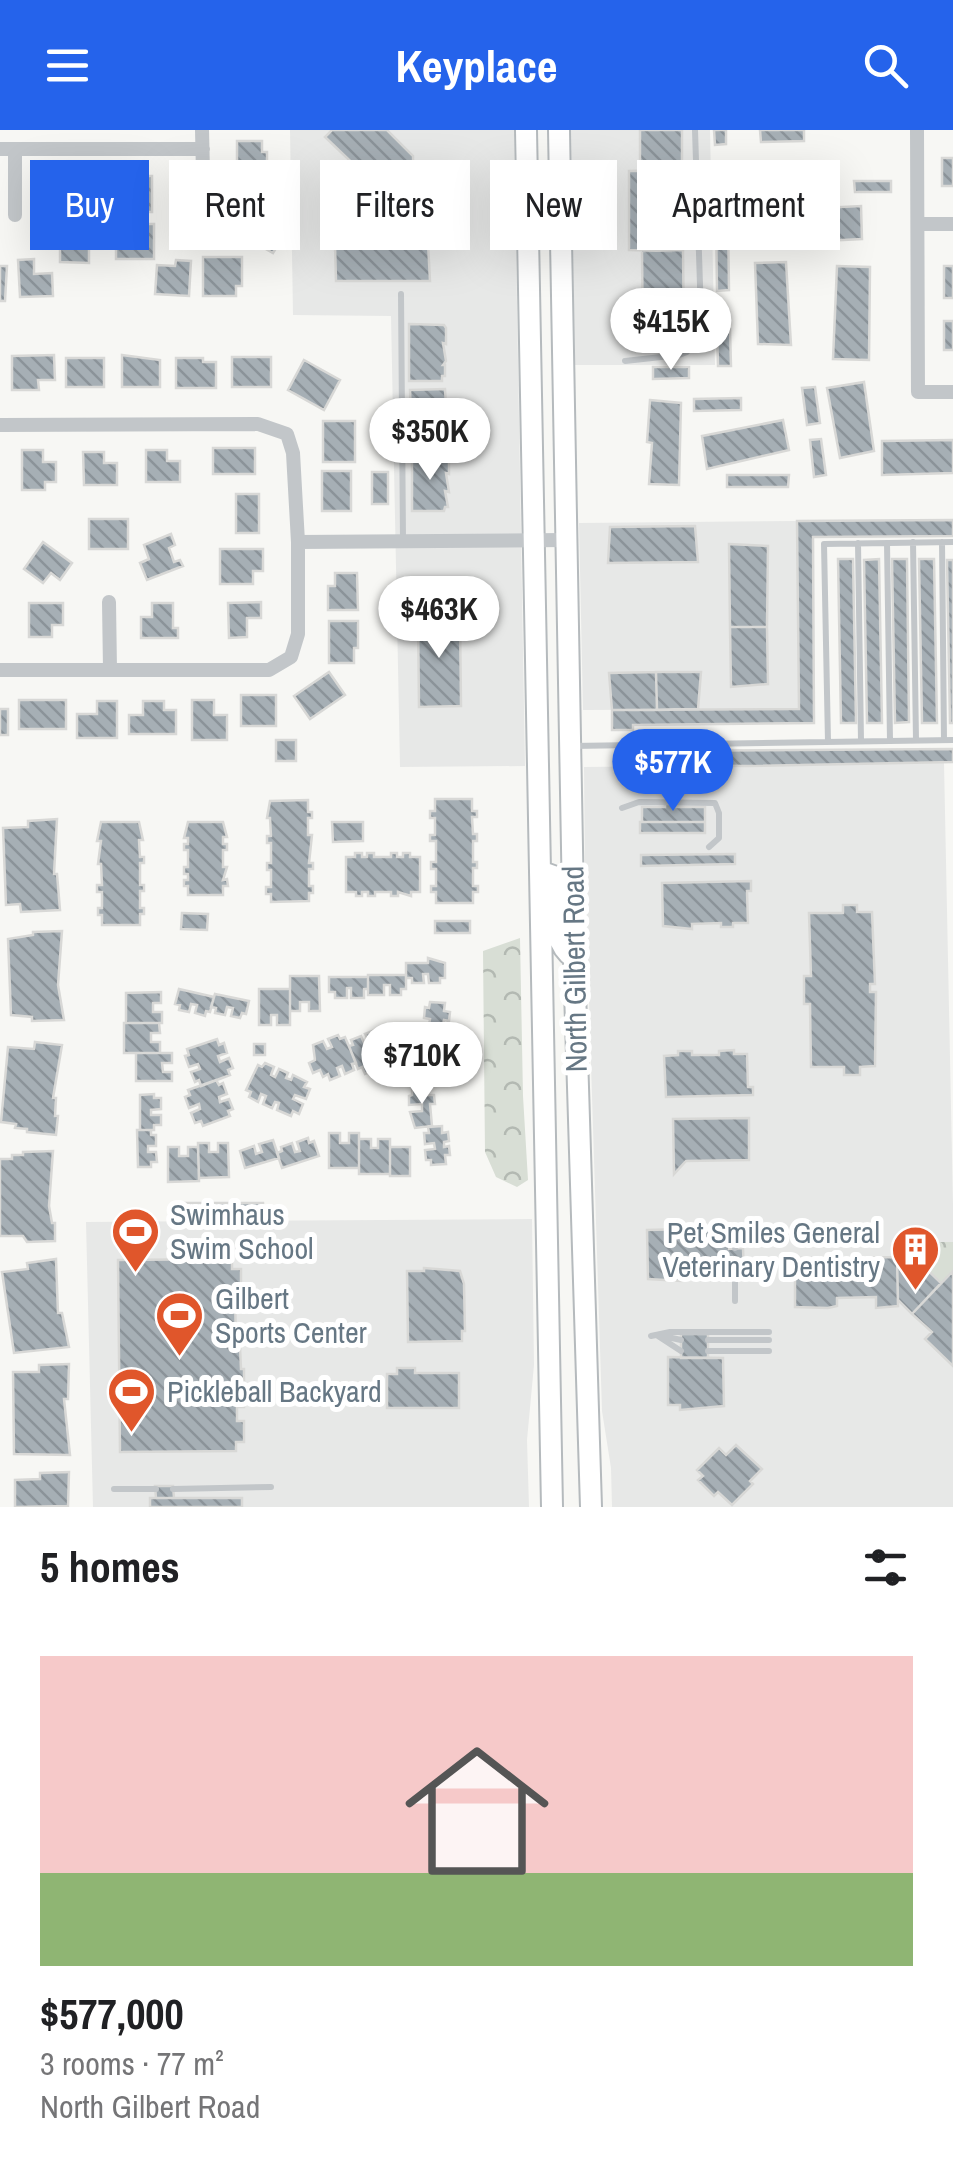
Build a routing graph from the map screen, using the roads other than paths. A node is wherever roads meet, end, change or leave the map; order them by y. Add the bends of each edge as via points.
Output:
1 (202, 130) edge
2 (526, 130) edge
3 (559, 130) edge
4 (696, 130) edge
5 (917, 130) edge
6 (8, 149) edge
7 (203, 149) junction
8 (203, 160) edge
9 (15, 215) dead end
10 (918, 224) junction
11 (953, 224) edge
12 (401, 294) dead end
13 (562, 361) junction
14 (625, 361) dead end
15 (531, 362) junction
16 (953, 392) edge
17 (0, 424) edge
18 (535, 540) junction
19 (566, 540) junction
20 (403, 541) junction
21 (298, 542) junction
22 (914, 542) junction
23 (942, 542) junction
24 (953, 542) edge
25 (858, 543) junction
26 (888, 543) junction
27 (108, 602) dead end
28 (0, 670) edge
29 (110, 670) junction
30 (916, 740) junction
31 (948, 740) edge
32 (861, 741) junction
33 (890, 741) junction
34 (828, 742) junction
35 (571, 746) junction
36 (622, 808) dead end
37 (709, 848) dead end
38 (542, 872) junction
39 (574, 958) junction
40 (768, 1238) dead end
41 (735, 1248) dead end
42 (735, 1274) dead end
43 (736, 1301) dead end
44 (654, 1336) junction
45 (681, 1340) dead end
46 (708, 1340) dead end
47 (681, 1351) dead end
48 (708, 1351) dead end
49 (769, 1351) dead end
50 (272, 1487) dead end
51 (114, 1490) dead end
52 (156, 1490) dead end
53 (173, 1490) dead end
54 (552, 1507) edge
55 (591, 1507) edge

1 - 7 street
2 - 15 main road, North Gilbert Road
3 - 13 main road, North Gilbert Road
4 - 14 lane via 700,316 694,341 687,352
5 - 10 street
6 - 7 street
6 - 9 street
7 - 8 street
10 - 11 street
10 - 16 street via 918,392
12 - 20 lane
13 - 15 main road
13 - 19 main road, North Gilbert Road
15 - 18 main road, North Gilbert Road
17 - 21 street via 258,424 287,434
18 - 19 street
18 - 20 street
18 - 38 main road, North Gilbert Road
19 - 35 main road, North Gilbert Road
20 - 21 street
21 - 29 street via 298,634 291,657 269,670
22 - 23 lane
22 - 26 lane
22 - 30 lane
23 - 24 lane
23 - 31 lane
25 - 26 lane
25 - 32 lane
25 - 34 lane via 824,544
26 - 33 lane
27 - 29 street
28 - 29 street
30 - 31 lane
30 - 33 lane
32 - 33 lane
32 - 34 lane
34 - 35 lane
35 - 39 main road, North Gilbert Road
36 - 37 lane via 639,802 715,803 719,838
38 - 39 main road via 556,882 558,940
38 - 54 main road, North Gilbert Road
39 - 55 main road, North Gilbert Road
40 - 41 lane via 737,1238
42 - 43 lane
44 - 45 lane
44 - 46 lane via 769,1336
44 - 47 lane
48 - 49 lane
50 - 53 lane
51 - 52 lane

